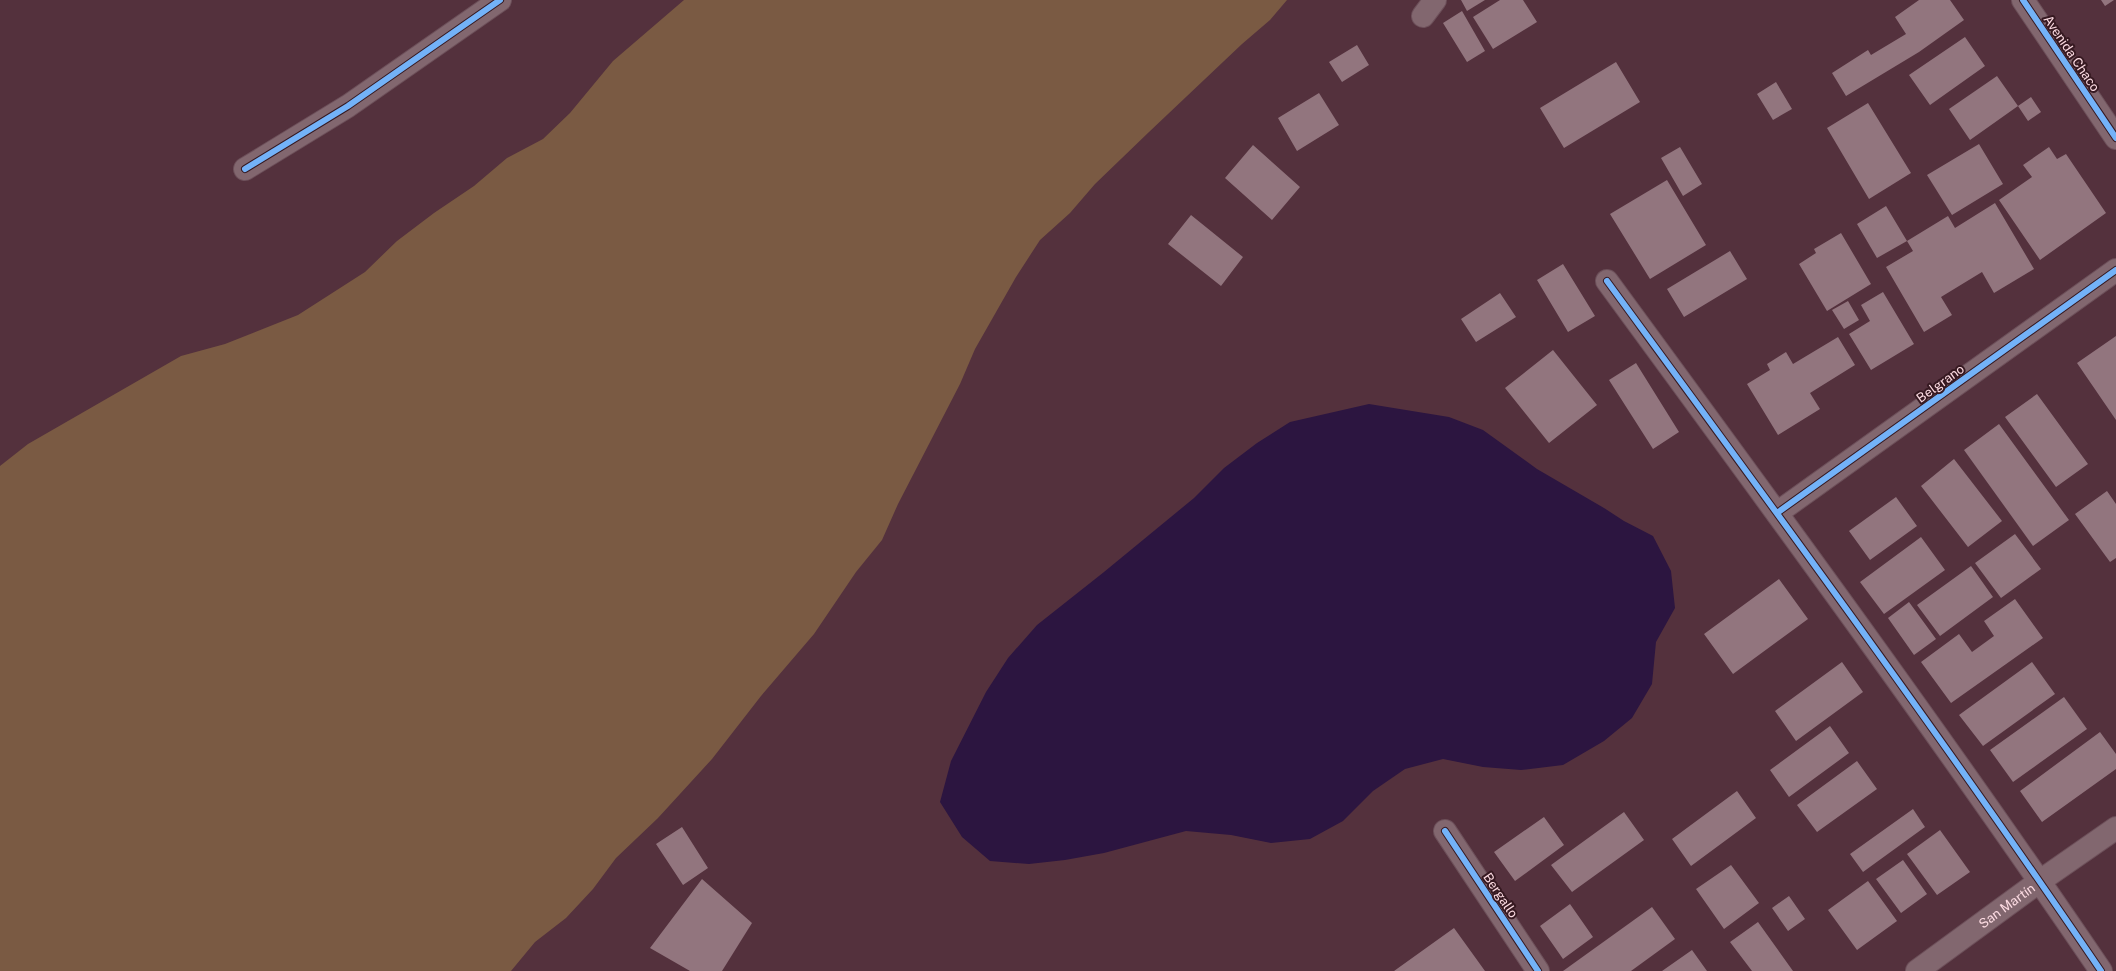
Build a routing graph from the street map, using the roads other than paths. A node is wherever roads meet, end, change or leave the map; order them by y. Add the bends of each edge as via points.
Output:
1 (500, 0) edge
2 (2023, 0) edge
3 (2116, 138) edge
4 (245, 169) dead end
5 (2116, 270) edge
6 (1607, 281) dead end
7 (1777, 513) junction
8 (2116, 828) edge
9 (1445, 831) dead end
10 (2040, 881) junction
11 (1538, 971) edge
12 (1917, 971) edge
13 (2101, 971) edge

1 - 4 street via 348,106
2 - 3 street, Avenida Chaco
5 - 7 street, Belgrano
6 - 7 street
7 - 10 street
8 - 10 street, San Martín
9 - 11 street, Bergallo
10 - 12 street, San Martín
10 - 13 street

